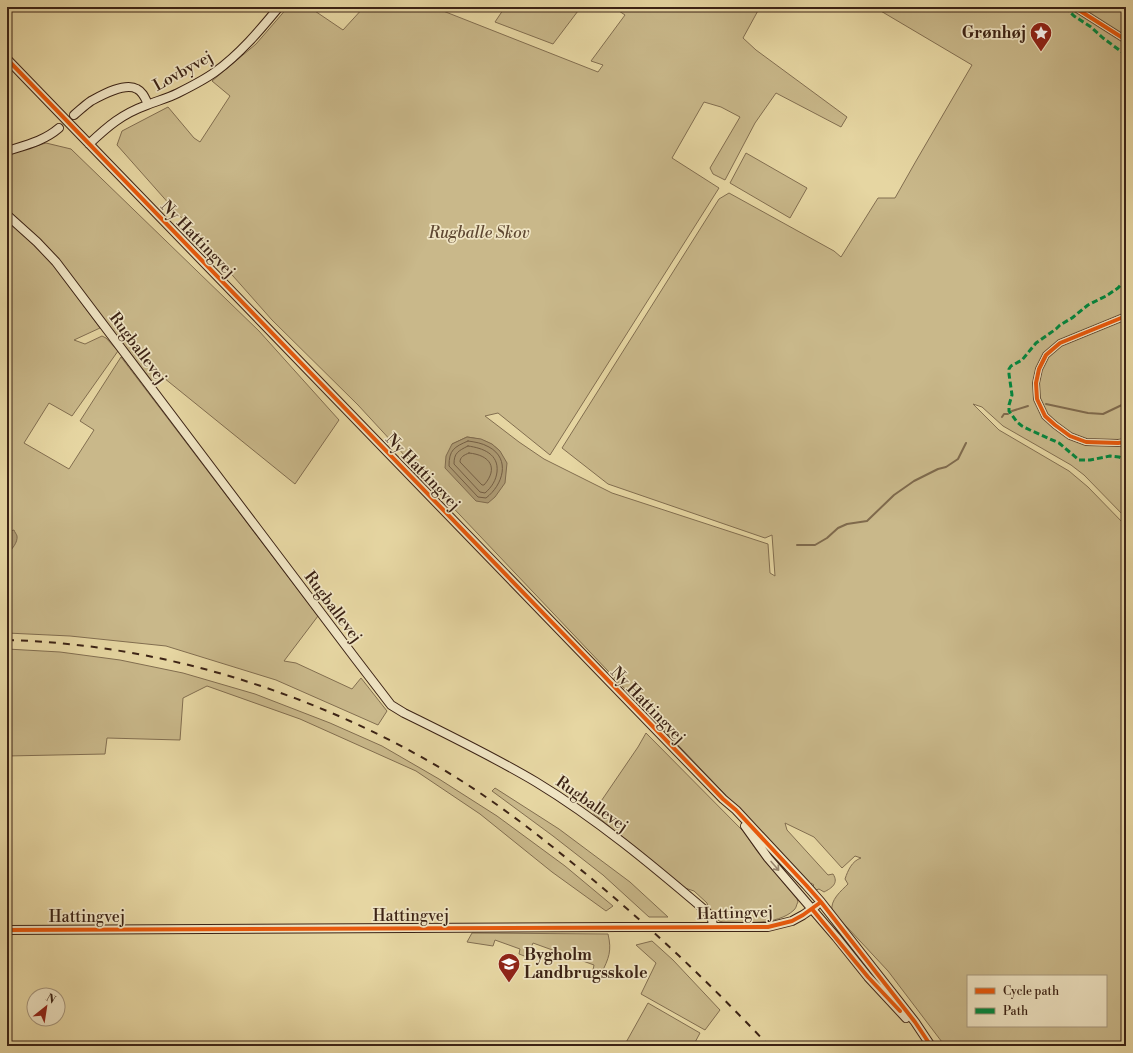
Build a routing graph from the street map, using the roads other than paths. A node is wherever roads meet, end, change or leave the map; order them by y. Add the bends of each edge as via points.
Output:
1 (280, 7) edge
2 (1074, 7) edge
3 (1126, 40) edge
4 (7, 59) edge
5 (148, 104) junction
6 (74, 115) dead end
7 (60, 128) dead end
8 (89, 144) junction
9 (7, 151) edge
10 (7, 215) edge
11 (1126, 316) edge
12 (1126, 442) edge
13 (723, 799) junction
14 (821, 902) junction
15 (812, 909) junction
16 (713, 927) junction
17 (7, 930) edge
18 (874, 969) junction
19 (930, 1044) edge

1 - 5 street, Lovbyvej via 240,51 215,72 177,94
2 - 3 street
4 - 8 street, Ny Hattingvej
5 - 6 street via 136,88 126,86 90,101
5 - 8 street, Lovbyvej via 119,118
7 - 9 street via 39,141
8 - 13 street, Ny Hattingvej
10 - 16 street, Rugballevej via 56,262 391,705 497,760 574,807 611,833 706,911 712,918
11 - 12 street via 1060,343 1046,354 1036,383 1037,399 1045,416 1070,436 1086,442
13 - 14 street, Ny Hattingvej
13 -> 15 street via 768,858
14 - 15 street, Hattingvej
14 - 18 street
15 - 16 street, Hattingvej via 792,921 768,927
15 - 18 street via 822,911 857,954
15 - 19 street via 868,977
16 - 17 street, Hattingvej, bridge
18 - 19 street

